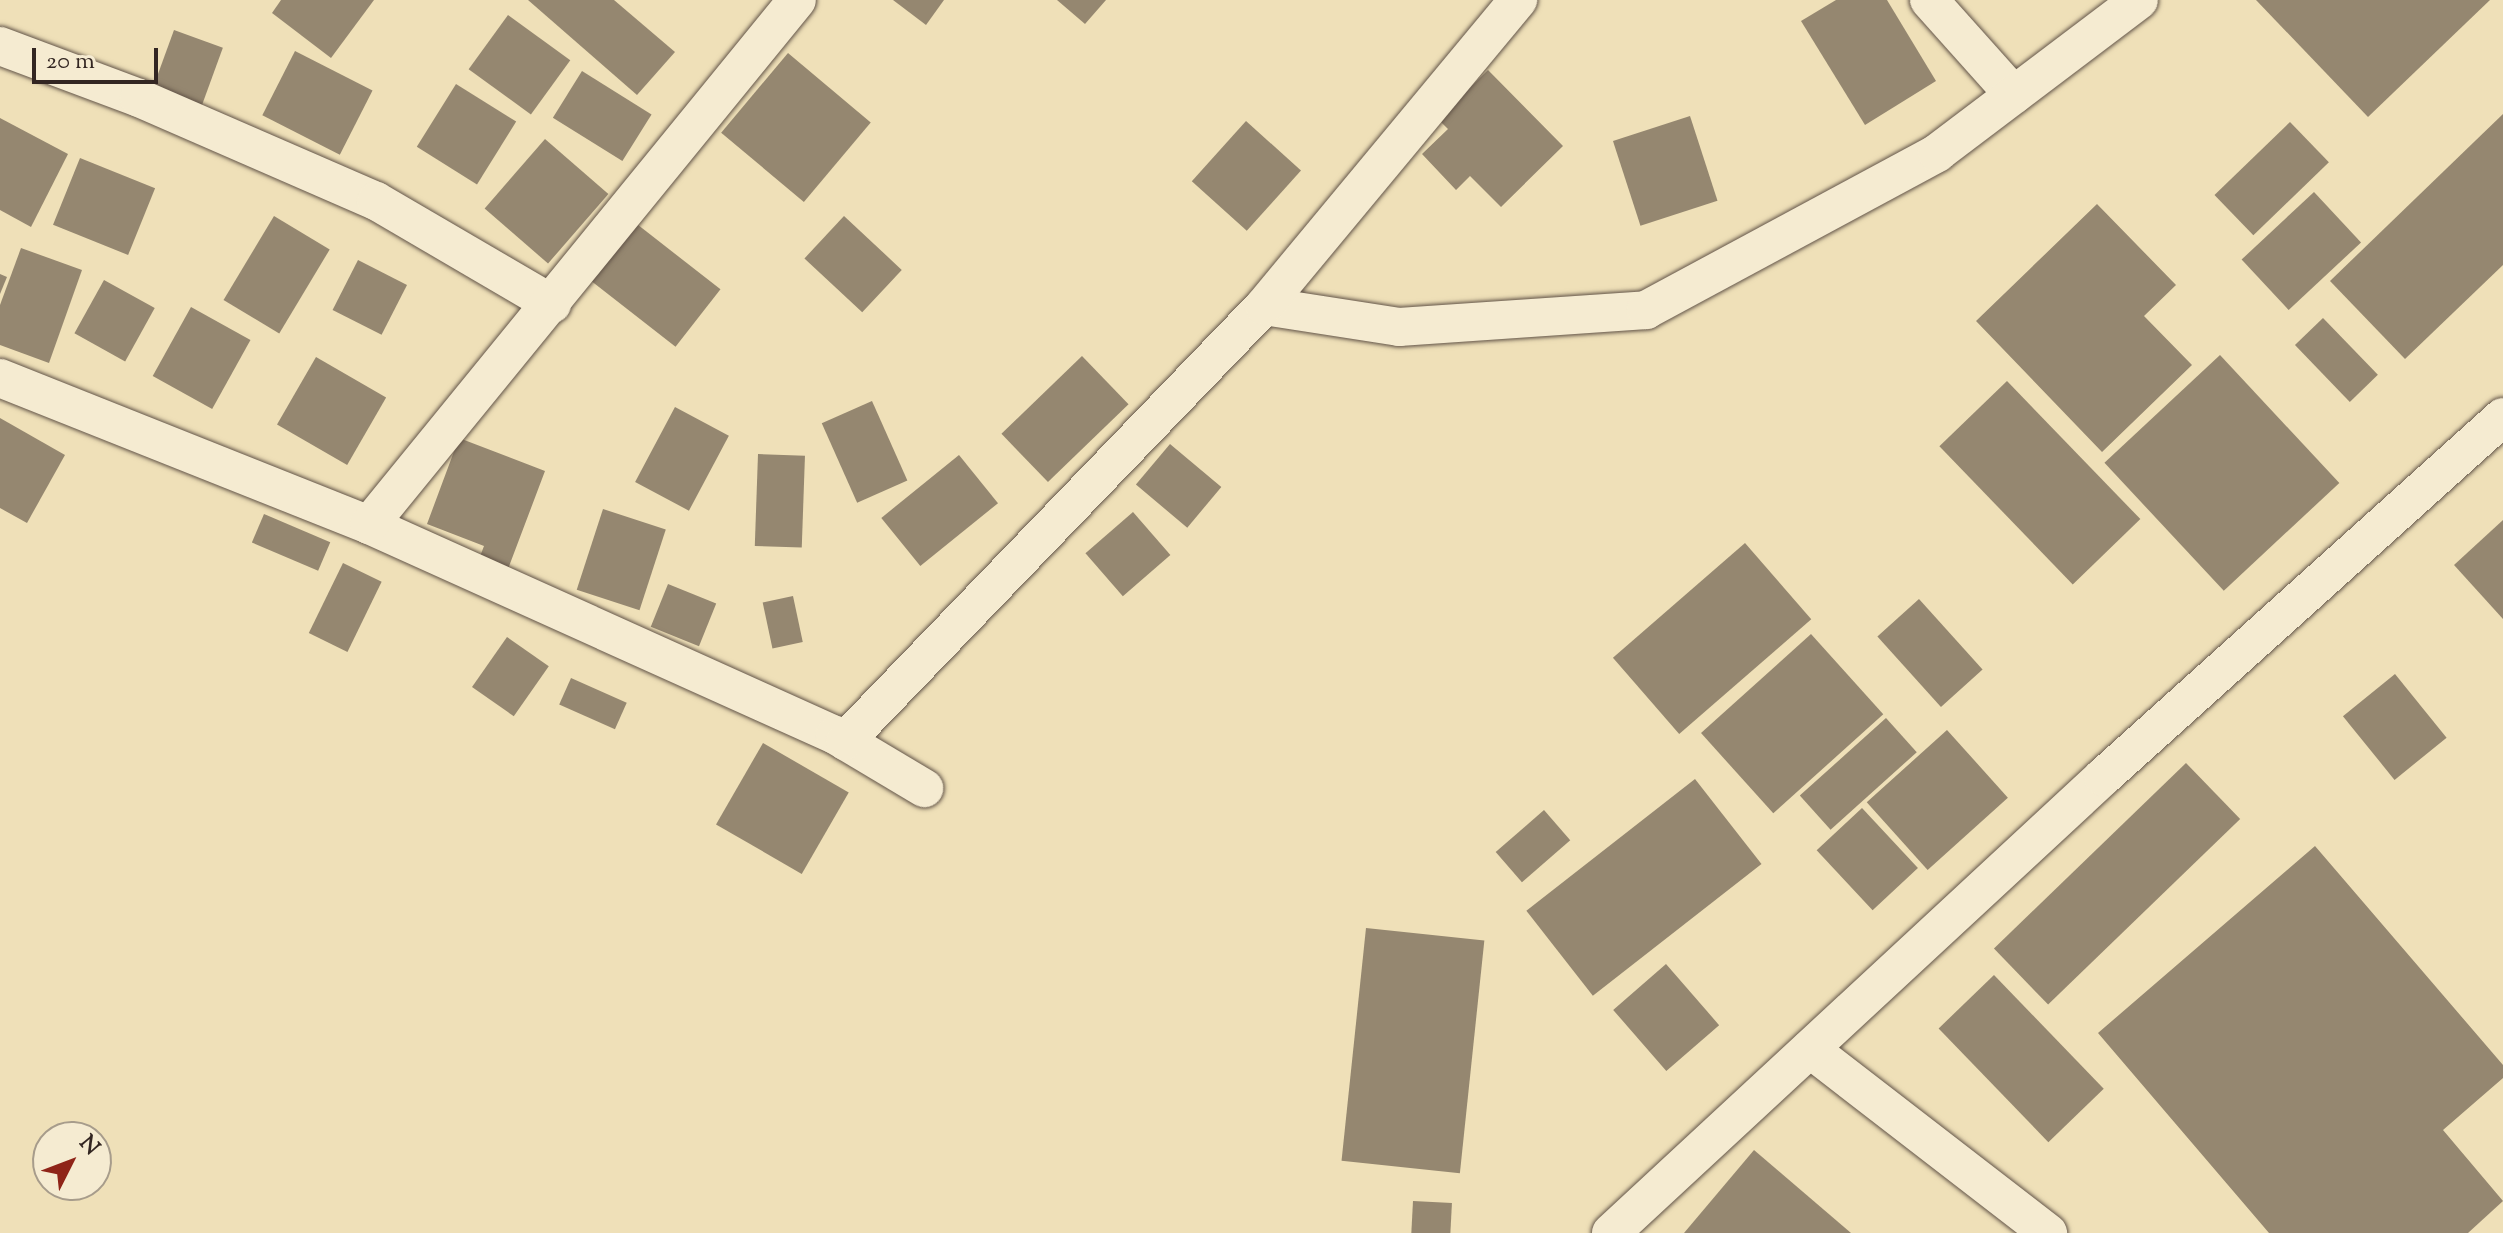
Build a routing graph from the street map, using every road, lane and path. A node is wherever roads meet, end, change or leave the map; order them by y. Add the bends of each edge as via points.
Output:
1 (797, 0) edge
2 (1929, 0) edge
3 (2139, 0) edge
4 (1514, 2) edge
5 (0, 46) edge
6 (2014, 95) junction
7 (552, 304) junction
8 (1264, 306) junction
9 (0, 378) edge
10 (2503, 417) edge
11 (369, 525) junction
12 (845, 741) junction
13 (924, 788) dead end
14 (1810, 1049) junction
15 (1611, 1233) edge
16 (2048, 1233) edge

1 - 7 street
2 - 6 street
3 - 6 street
4 - 8 street
5 - 7 street via 139,98 376,201
6 - 8 street via 1937,153 1646,310 1399,327
7 - 11 street
8 - 12 street
9 - 11 street
10 - 14 street
11 - 12 street
12 - 13 street
14 - 15 street
14 - 16 street

